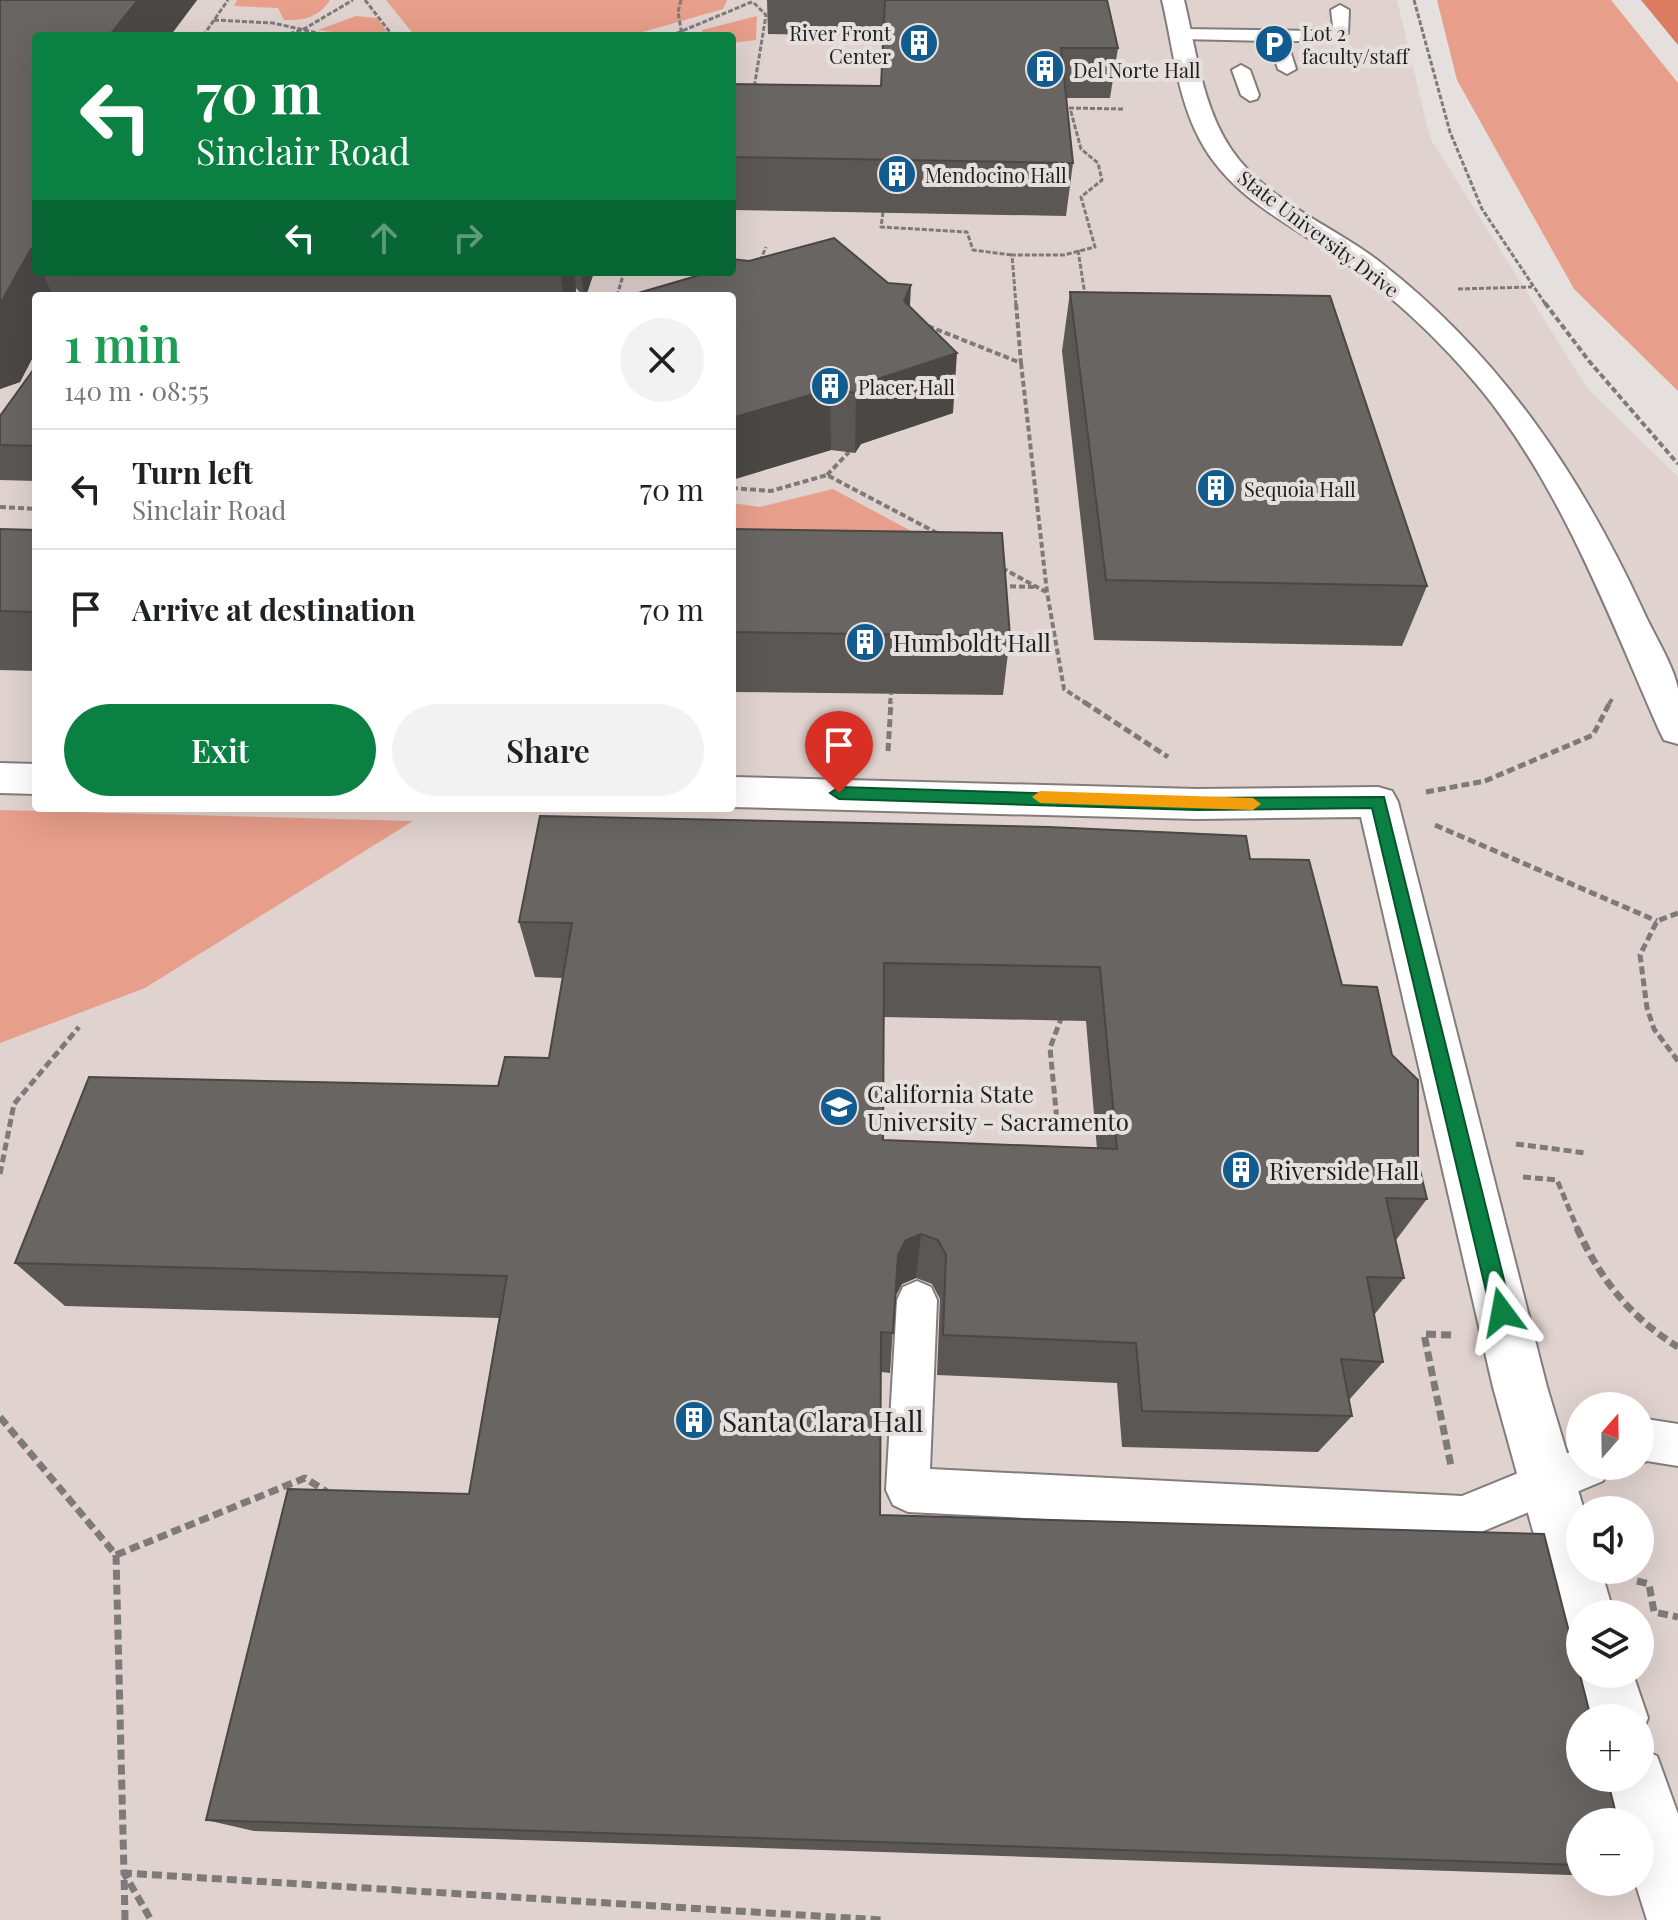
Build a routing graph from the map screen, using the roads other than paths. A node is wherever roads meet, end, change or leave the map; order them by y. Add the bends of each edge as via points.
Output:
1 (1173, 0) edge
2 (1340, 10) dead end
3 (1182, 34) junction
4 (1276, 36) junction
5 (1287, 69) dead end
6 (1241, 70) dead end
7 (1250, 95) dead end
8 (1678, 730) edge
9 (0, 778) edge
10 (32, 779) edge
11 (736, 792) edge
12 (917, 1300) edge
13 (1654, 1441) edge
14 (1678, 1445) edge
15 (1566, 1468) edge
16 (1566, 1476) edge
17 (1570, 1480) edge
18 (1583, 1600) edge
19 (1639, 1792) edge
20 (1678, 1916) edge

1 - 3 street, State University Drive
2 - 4 lane via 1342,29 1317,36
3 - 4 lane
3 - 8 street, State University Drive via 1209,132 1222,155 1250,185 1369,267 1438,328 1493,385 1565,485
4 - 5 lane
6 - 7 lane
9 - 10 street
11 - 15 street via 1197,804 1378,802 1508,1339
12 - 16 lane via 908,1490 1462,1518
13 - 14 lane
17 - 18 street
19 - 20 street

